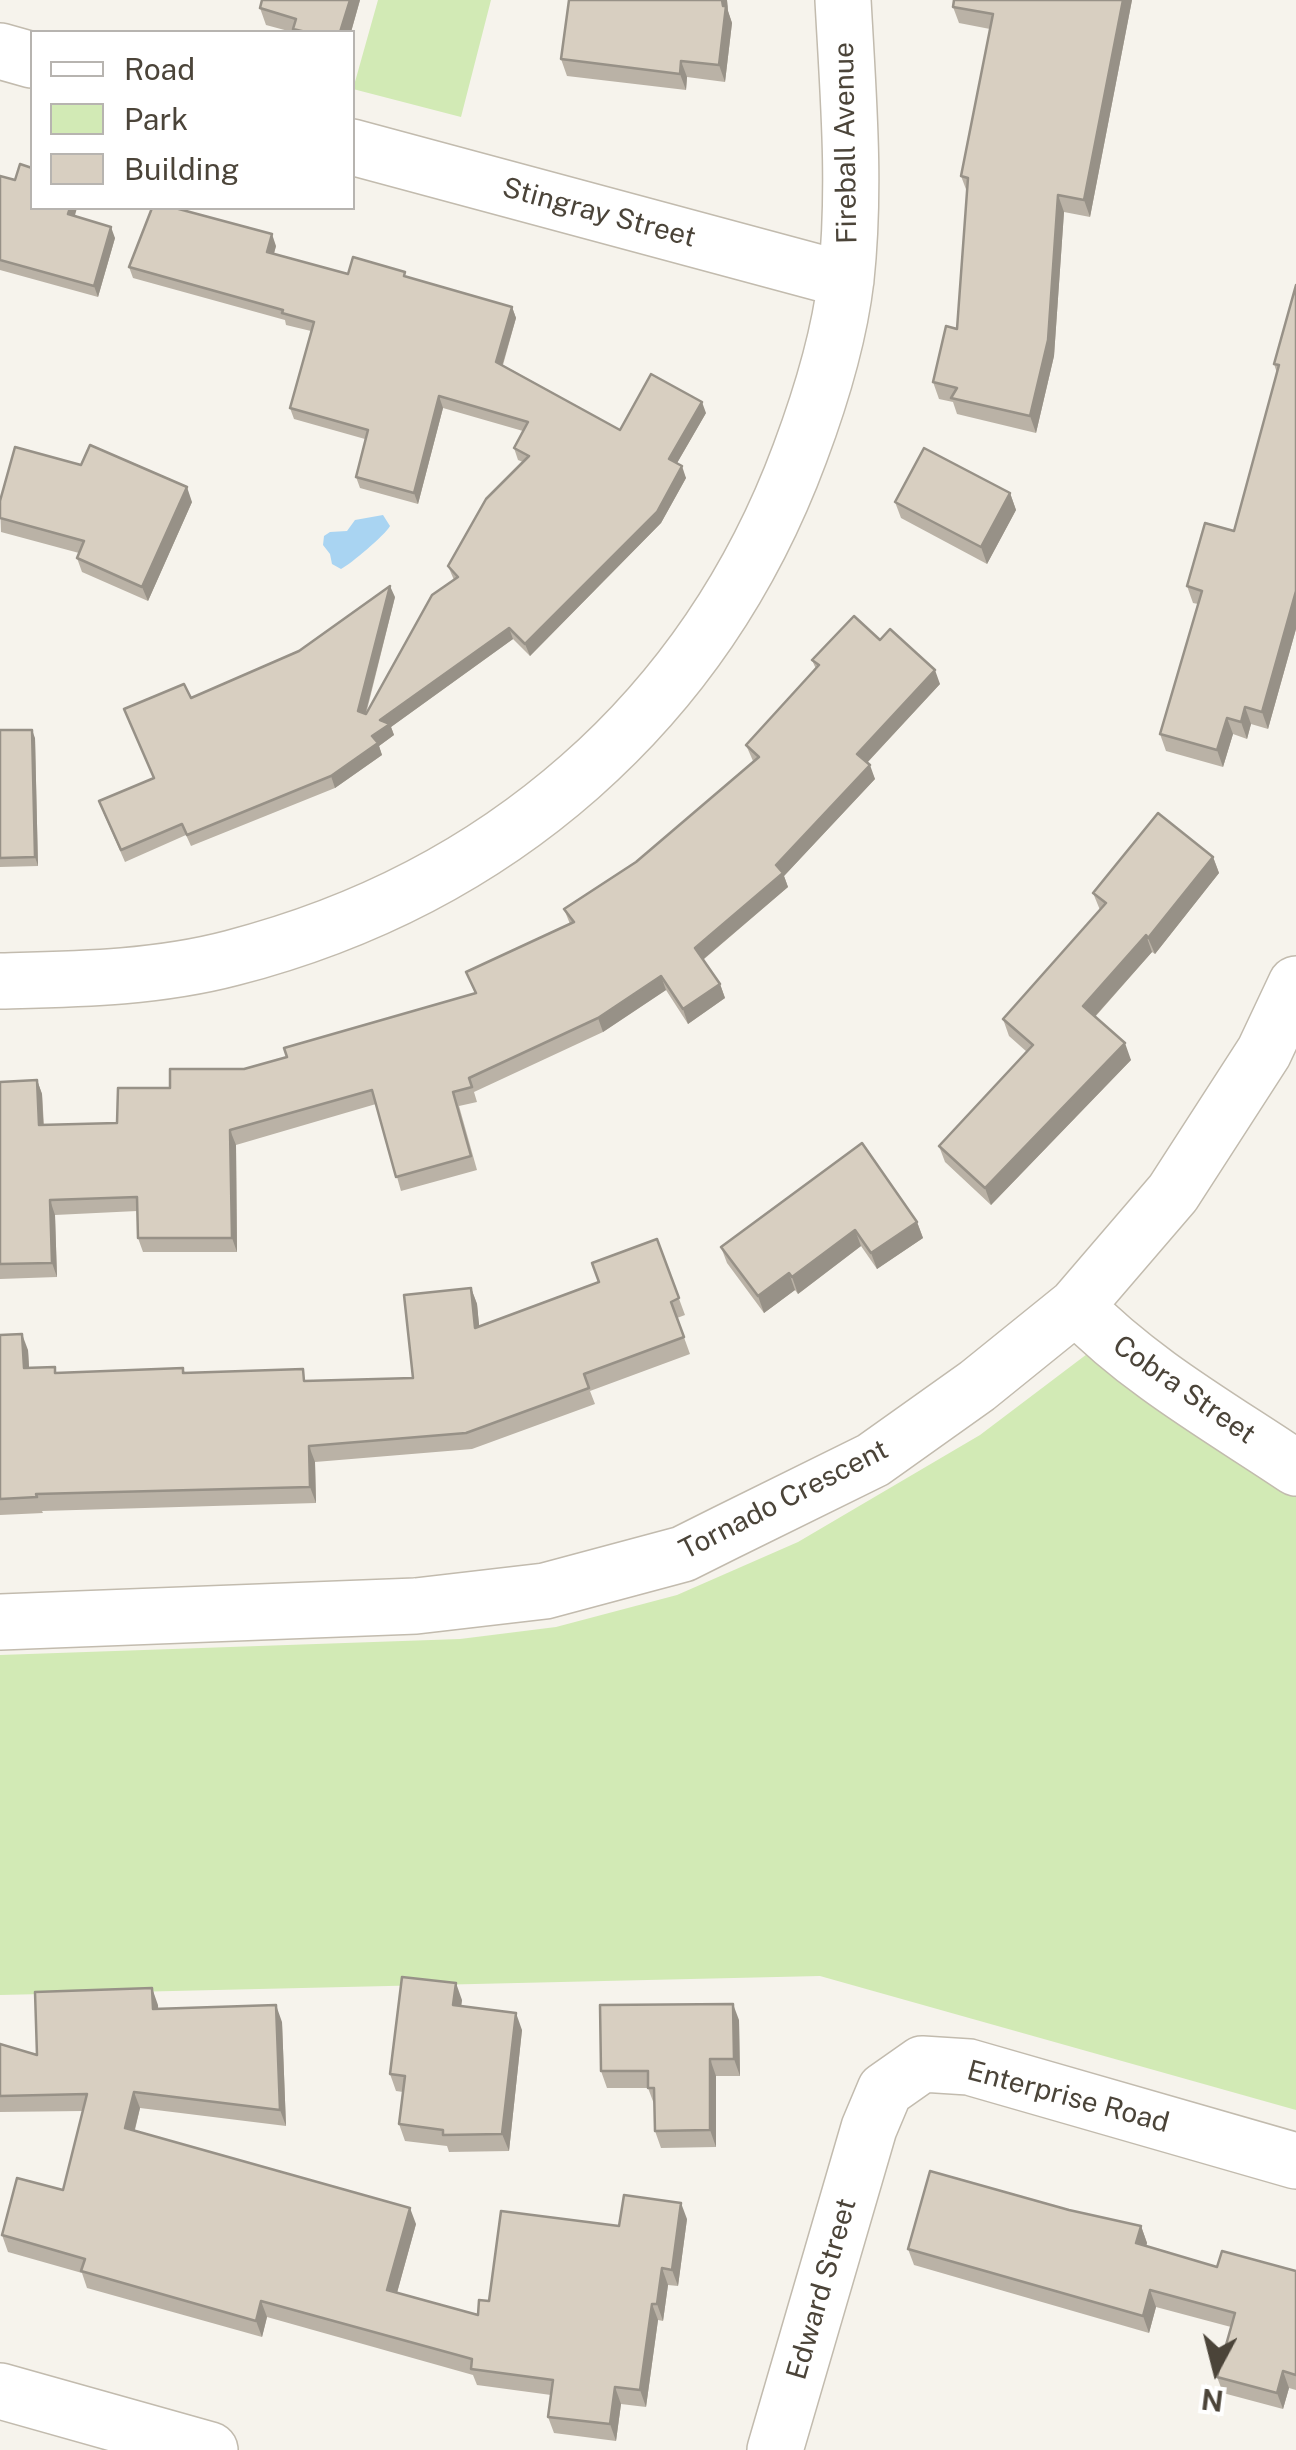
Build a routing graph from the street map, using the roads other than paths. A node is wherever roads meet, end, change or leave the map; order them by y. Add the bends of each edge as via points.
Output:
1 (843, 0) edge
2 (0, 51) edge
3 (30, 59) edge
4 (355, 148) edge
5 (846, 280) junction
6 (0, 981) edge
7 (1296, 984) edge
8 (1076, 1306) junction
9 (1296, 1468) edge
10 (0, 1622) edge
11 (869, 2128) joint
12 (1296, 2160) edge
13 (0, 2390) edge
14 (63, 2430) edge
15 (210, 2450) edge
16 (775, 2450) edge

1 - 5 street, Fireball Avenue via 852,200
2 - 3 street
4 - 5 street, Stingray Street
5 - 6 street, Fireball Avenue via 809,429 743,578 666,688 551,804 446,874 343,924 285,943 141,975
7 - 8 street, Tornado Crescent via 1264,1052 1172,1193
8 - 9 street, Cobra Street via 1116,1346
8 - 10 street, Tornado Crescent via 873,1460 684,1554 545,1591 416,1606
11 - 12 street, Enterprise Road via 884,2090 922,2064 969,2067
11 - 16 street, Edward Street
13 - 14 street
14 - 15 street

